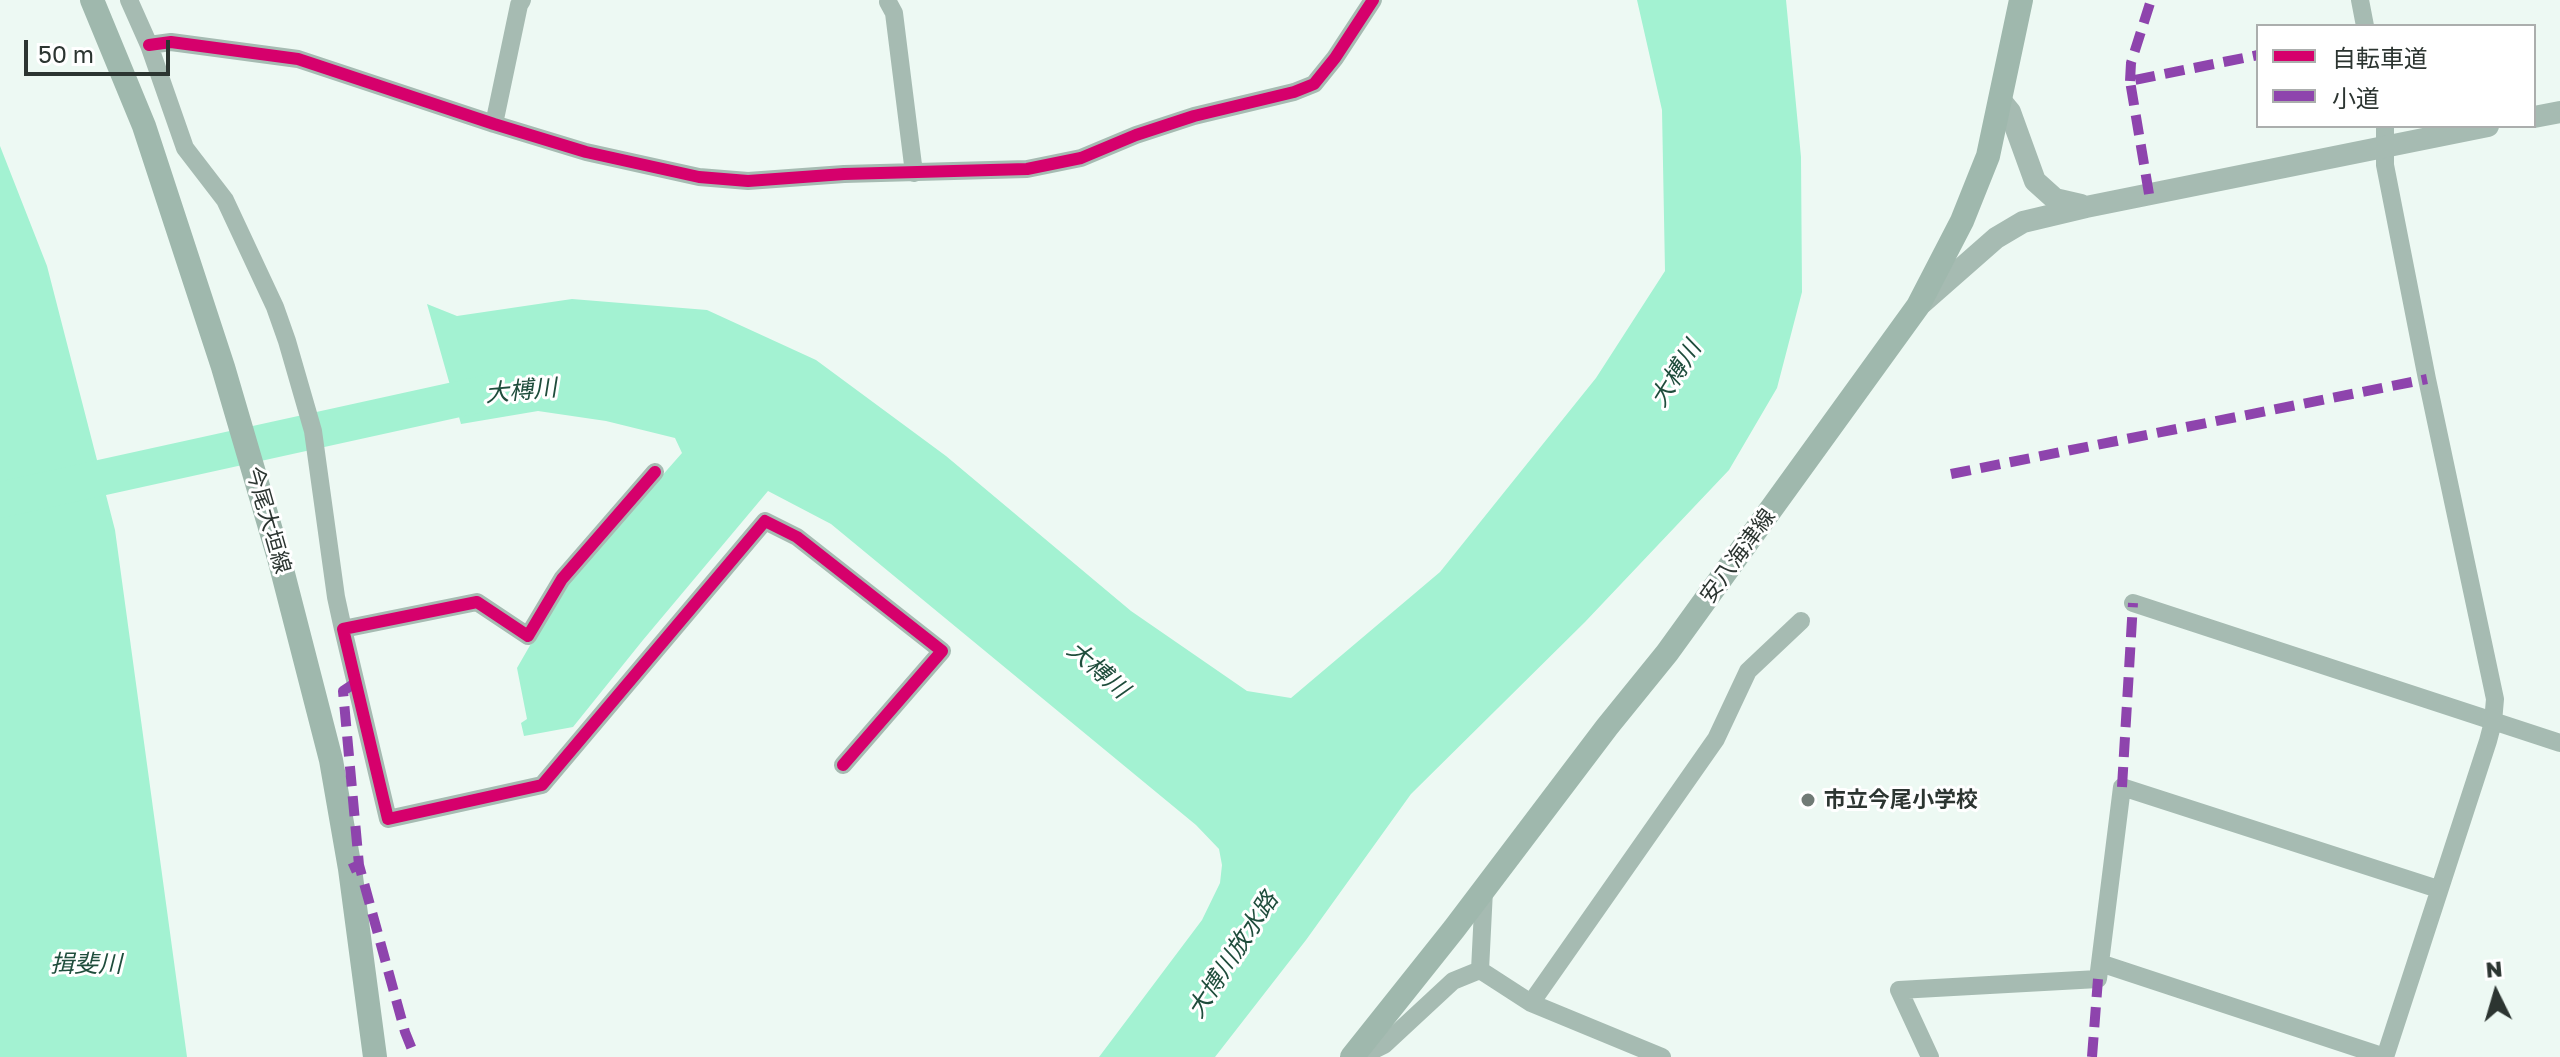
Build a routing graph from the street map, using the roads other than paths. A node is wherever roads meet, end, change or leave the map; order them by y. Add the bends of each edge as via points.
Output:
1 (92, 0) edge
2 (129, 0) edge
3 (522, 0) edge
4 (1373, 0) edge
5 (2021, 0) edge
6 (2360, 0) edge
7 (884, 1) edge
8 (2365, 24) edge
9 (149, 45) junction
10 (2001, 101) junction
11 (2560, 112) edge
12 (2536, 117) edge
13 (494, 124) junction
14 (2468, 128) edge
15 (2386, 136) edge
16 (914, 173) junction
17 (2086, 207) junction
18 (1918, 306) junction
19 (655, 472) dead end
20 (2133, 603) dead end
21 (1801, 621) dead end
22 (343, 629) junction
23 (2493, 722) junction
24 (2560, 743) edge
25 (843, 765) dead end
26 (2438, 889) junction
27 (1484, 890) junction
28 (2100, 963) junction
29 (1480, 970) junction
30 (1531, 1003) junction
31 (1641, 1053) edge
32 (375, 1057) edge
33 (1352, 1057) edge
34 (1359, 1057) edge
35 (1662, 1057) edge
36 (1930, 1057) edge
37 (2385, 1057) edge

1 - 32 main road, 今尾大垣線 via 144,126 279,558 331,760
2 - 9 street
3 - 13 street
4 - 16 street via 1314,84 1294,92 1194,116 1081,158 1027,169
5 - 10 main road, 安八海津線
6 - 8 street
7 - 16 street via 894,13
9 - 13 street via 171,42 298,59
9 - 22 street via 185,148 225,200 287,341 313,431
10 - 17 street via 2035,181 2055,199
10 - 18 main road, 安八海津線 via 1988,156 1962,221
11 - 12 street
13 - 16 street via 586,152 699,177 748,181
14 - 15 street
15 - 17 street
15 - 23 street via 2385,165 2495,699
17 - 18 street via 2023,222 1996,238
18 - 27 main road, 安八海津線 via 1667,653
19 - 22 street via 562,579 528,636 477,602
20 - 23 street
21 - 30 street via 1748,671 1716,739
22 - 25 street via 388,819 542,785 765,521 797,537 942,651
23 - 24 street
23 - 26 street
26 - 28 street via 2122,787
26 - 37 street
27 - 29 street
27 - 33 main road, 安八海津線
28 - 36 street via 2098,979 1899,990
28 - 37 street
29 - 30 street
29 - 34 street via 1453,981 1384,1045
30 - 31 street
31 - 35 street

